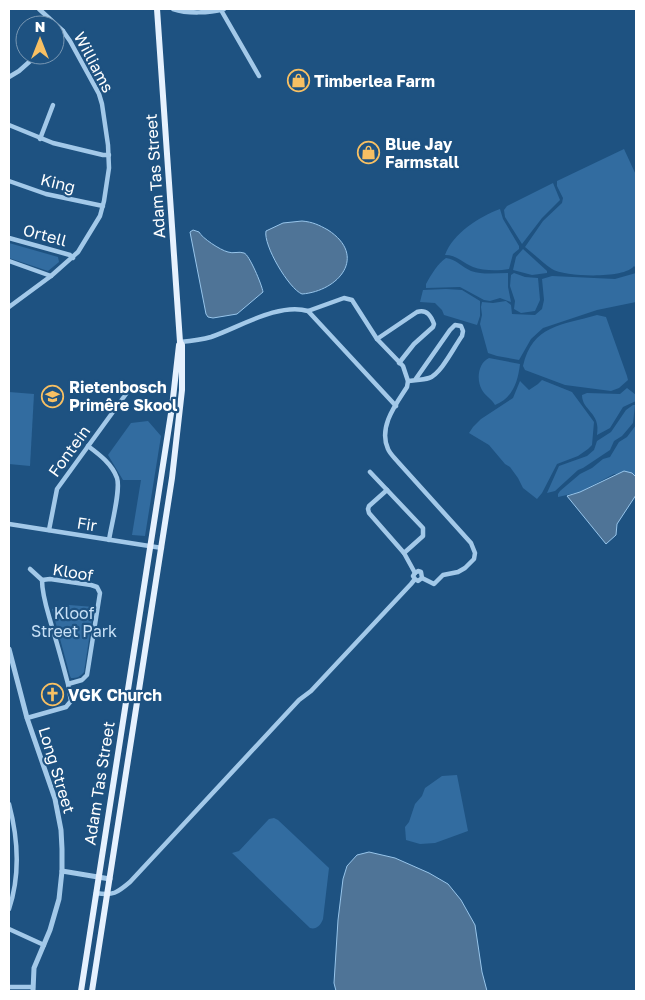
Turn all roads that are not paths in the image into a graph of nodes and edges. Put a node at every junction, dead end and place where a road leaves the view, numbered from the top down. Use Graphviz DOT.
graph roads {
  1 [pos="157,9"];
  2 [pos="173,9"];
  3 [pos="223,9"];
  4 [pos="65,34"];
  5 [pos="26,65"];
  6 [pos="259,76"];
  7 [pos="9,77"];
  8 [pos="53,106"];
  9 [pos="9,125"];
  10 [pos="40,139"];
  11 [pos="109,155"];
  12 [pos="9,181"];
  13 [pos="103,206"];
  14 [pos="9,238"];
  15 [pos="73,258"];
  16 [pos="9,261"];
  17 [pos="51,276"];
  18 [pos="9,307"];
  19 [pos="308,311"];
  20 [pos="377,338"];
  21 [pos="180,342"];
  22 [pos="399,363"];
  23 [pos="415,380"];
  24 [pos="408,381"];
  25 [pos="126,394"];
  26 [pos="396,406"];
  27 [pos="88,446"];
  28 [pos="370,472"];
  29 [pos="387,490"];
  30 [pos="9,524"];
  31 [pos="49,530"];
  32 [pos="109,540"];
  33 [pos="150,546"];
  34 [pos="162,548"];
  35 [pos="404,553"];
  36 [pos="30,569"];
  37 [pos="415,573"];
  38 [pos="422,578"];
  39 [pos="415,579"];
  40 [pos="42,580"];
  41 [pos="9,650"];
  42 [pos="68,684"];
  43 [pos="27,718"];
  44 [pos="9,804"];
  45 [pos="62,871"];
  46 [pos="98,877"];
  47 [pos="110,879"];
  48 [pos="96,893"];
  49 [pos="107,895"];
  50 [pos="9,909"];
  51 [pos="9,929"];
  52 [pos="44,945"];
  53 [pos="9,987"];
  54 [pos="33,989"];
  55 [pos="81,991"];
  56 [pos="92,991"];
  1 -- 21 [label="main road, Adam Tas Street"];
  2 -- 3 [label="street"];
  3 -- 6 [label="street"];
  4 -- 11 [label="street, Williams"];
  5 -- 7 [label="street"];
  8 -- 10 [label="street"];
  9 -- 10 [label="street"];
  10 -- 11 [label="street"];
  11 -- 13 [label="street, Williams"];
  12 -- 13 [label="street, King"];
  13 -- 15 [label="street, Williams"];
  14 -- 15 [label="street, Ortell"];
  15 -- 17 [label="street, Williams"];
  16 -- 17 [label="street"];
  17 -- 18 [label="street, Williams"];
  19 -- 20 [label="street"];
  19 -- 21 [label="street"];
  19 -- 26 [label="street"];
  20 -- 22 [label="street"];
  20 -- 22 [label="street"];
  21 -- 33 [label="main road, Adam Tas Street"];
  21 -- 34 [label="main road, Adam Tas Street"];
  22 -- 24 [label="street"];
  23 -- 23 [label="street"];
  23 -- 24 [label="street"];
  24 -- 26 [label="street"];
  25 -- 27 [label="street, Fontein"];
  26 -- 38 [label="street"];
  27 -- 31 [label="street, Fontein"];
  27 -- 32 [label="street"];
  28 -- 29 [label="street"];
  29 -- 35 [label="street"];
  29 -- 35 [label="street"];
  30 -- 31 [label="street, Fir"];
  31 -- 32 [label="street, Fir"];
  32 -- 33 [label="street, Fir"];
  33 -- 34 [label="street, Fir"];
  33 -- 46 [label="main road, Adam Tas Street"];
  34 -- 47 [label="main road, Adam Tas Street"];
  35 -- 37 [label="street"];
  36 -- 40 [label="street"];
  37 -- 38 [label="street"];
  37 -- 39 [label="street"];
  38 -- 39 [label="street"];
  39 -- 49 [label="street"];
  40 -- 42 [label="street, Kloof"];
  40 -- 42 [label="street, Kloof"];
  41 -- 43 [label="street, Long Street"];
  42 -- 43 [label="street, Kloof"];
  43 -- 45 [label="street, Long Street"];
  44 -- 50 [label="street"];
  45 -- 46 [label="street"];
  45 -- 52 [label="street, Long Street"];
  46 -- 47 [label="street"];
  46 -- 48 [label="main road, Adam Tas Street"];
  47 -- 49 [label="main road, Adam Tas Street"];
  48 -- 49 [label="street"];
  48 -- 55 [label="main road, Adam Tas Street"];
  49 -- 56 [label="main road, Adam Tas Street"];
  51 -- 52 [label="street"];
  52 -- 54 [label="street, Long Street"];
  53 -- 54 [label="street"];
}
